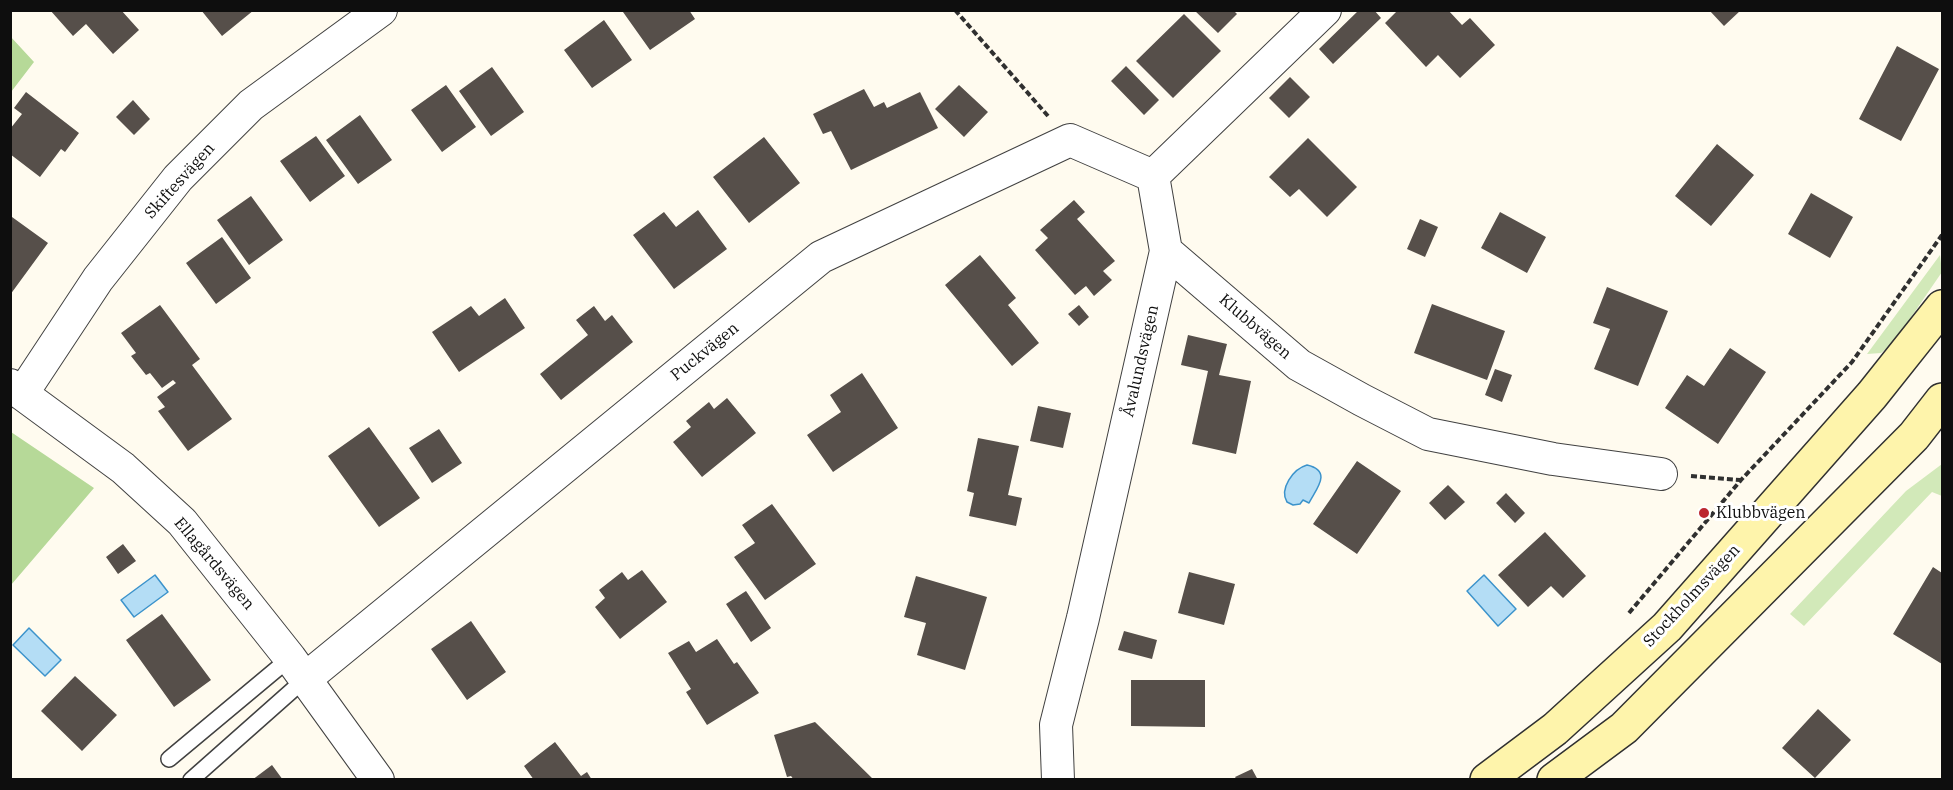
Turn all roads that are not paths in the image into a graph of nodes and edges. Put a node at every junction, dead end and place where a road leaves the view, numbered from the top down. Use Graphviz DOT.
graph roads {
  1 [pos="381,10"];
  2 [pos="1325,10"];
  3 [pos="1154,176"];
  4 [pos="1166,251"];
  5 [pos="1942,307"];
  6 [pos="16,389"];
  7 [pos="1942,400"];
  8 [pos="1661,474"];
  9 [pos="298,669"];
  10 [pos="169,759"];
  11 [pos="191,780"];
  12 [pos="378,780"];
  13 [pos="1058,780"];
  14 [pos="1487,780"];
  15 [pos="1554,780"];
  1 -- 6 [label="street, Skiftesvägen"];
  2 -- 3 [label="street"];
  3 -- 4 [label="street, Åvalundsvägen"];
  3 -- 9 [label="street, Puckvägen"];
  4 -- 8 [label="street, Klubbvägen"];
  4 -- 13 [label="street, Åvalundsvägen"];
  5 -- 14 [label="main road, Stockholmsvägen"];
  6 -- 9 [label="street, Ellagårdsvägen"];
  7 -- 15 [label="main road"];
  9 -- 10 [label="lane"];
  9 -- 11 [label="lane"];
  9 -- 12 [label="street, Ellagårdsvägen"];
}
